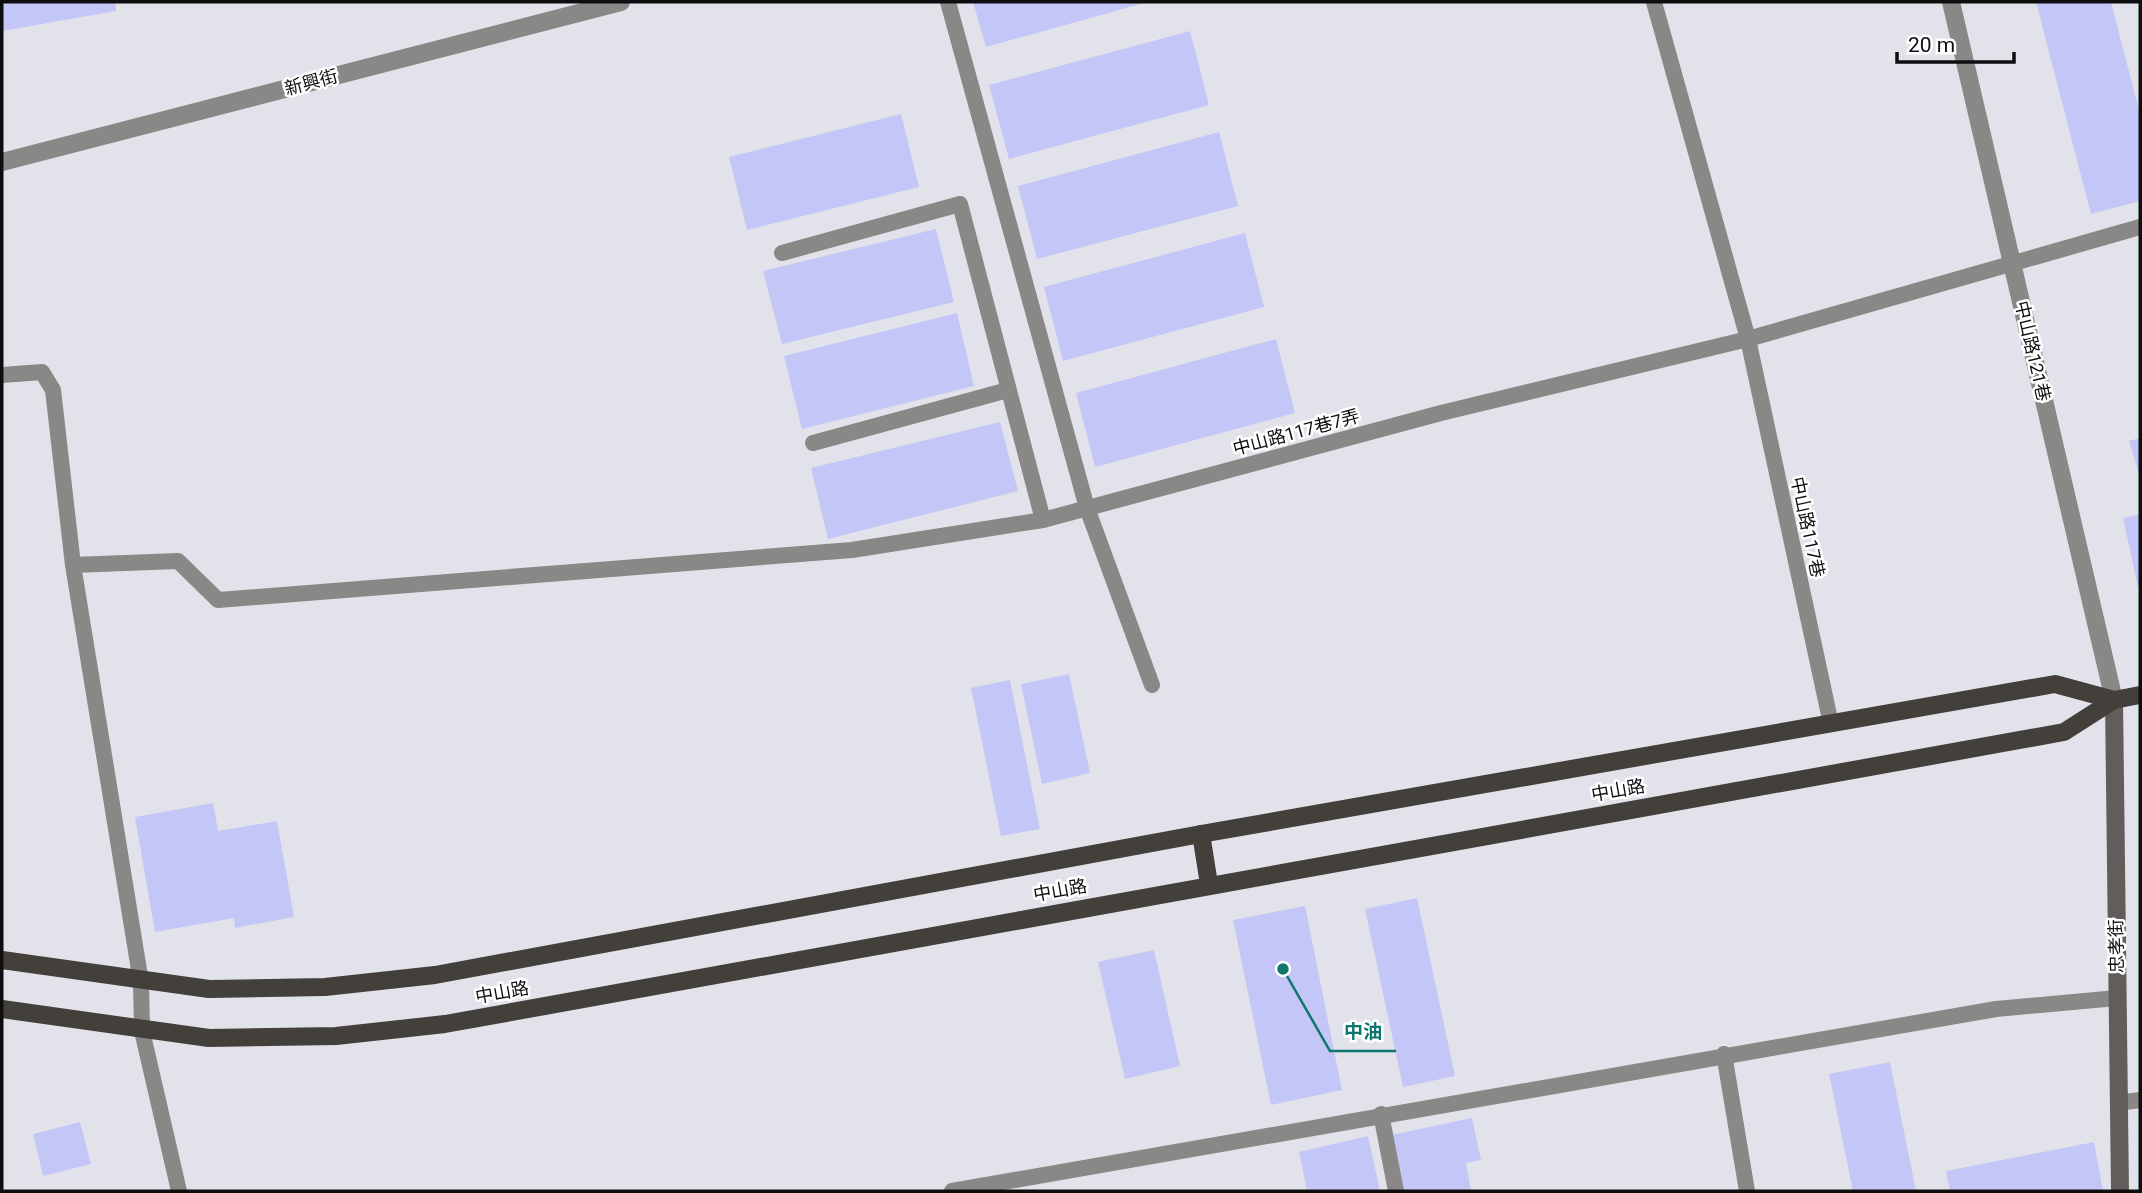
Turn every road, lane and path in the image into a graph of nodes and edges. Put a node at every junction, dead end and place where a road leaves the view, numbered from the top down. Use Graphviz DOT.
graph roads {
  1 [pos="621,2"];
  2 [pos="948,2"];
  3 [pos="1654,2"];
  4 [pos="1951,2"];
  5 [pos="2,162"];
  6 [pos="2140,227"];
  7 [pos="782,253"];
  8 [pos="2013,264"];
  9 [pos="1748,339"];
  10 [pos="2,375"];
  11 [pos="1008,390"];
  12 [pos="813,443"];
  13 [pos="1087,508"];
  14 [pos="1043,520"];
  15 [pos="73,565"];
  16 [pos="1152,685"];
  17 [pos="2140,695"];
  18 [pos="2114,700"];
  19 [pos="1831,724"];
  20 [pos="1201,834"];
  21 [pos="1209,884"];
  22 [pos="2,960"];
  23 [pos="141,982"];
  24 [pos="2117,998"];
  25 [pos="2,1009"];
  26 [pos="142,1031"];
  27 [pos="1724,1054"];
  28 [pos="2140,1100"];
  29 [pos="2118,1103"];
  30 [pos="1381,1114"];
  31 [pos="179,1191"];
  32 [pos="952,1191"];
  33 [pos="1396,1191"];
  34 [pos="1747,1191"];
  35 [pos="2120,1191"];
  1 -- 5 [label="street, 新興街"];
  2 -- 13 [label="lane"];
  3 -- 9 [label="lane, 中山路117巷"];
  4 -- 8 [label="street, 中山路121巷"];
  6 -- 8 [label="lane, 中山路117巷7弄"];
  7 -- 11 [label="lane"];
  8 -- 9 [label="lane, 中山路117巷7弄"];
  8 -- 18 [label="street, 中山路121巷"];
  9 -- 13 [label="lane, 中山路117巷7弄"];
  9 -- 19 [label="lane, 中山路117巷"];
  10 -- 15 [label="lane"];
  11 -- 12 [label="lane"];
  11 -- 14 [label="lane"];
  13 -- 14 [label="lane, 中山路117巷7弄"];
  13 -- 16 [label="lane"];
  14 -- 15 [label="lane, 中山路117巷7弄"];
  15 -- 23 [label="lane"];
  17 -- 18 [label="main road, 中山路"];
  18 -- 19 [label="main road, 中山路"];
  18 -- 21 [label="main road, 中山路"];
  18 -- 24 [label="street, 忠孝街"];
  19 -- 20 [label="main road, 中山路"];
  20 -- 21 [label="main road"];
  20 -- 23 [label="main road, 中山路"];
  21 -- 26 [label="main road, 中山路"];
  22 -- 23 [label="main road, 中山路"];
  23 -- 26 [label="lane"];
  24 -- 27 [label="lane"];
  24 -- 29 [label="street, 忠孝街"];
  25 -- 26 [label="main road, 中山路"];
  26 -- 31 [label="lane"];
  27 -- 30 [label="lane"];
  27 -- 34 [label="lane"];
  28 -- 29 [label="lane"];
  29 -- 35 [label="street, 忠孝街"];
  30 -- 32 [label="lane"];
  30 -- 33 [label="lane"];
}
